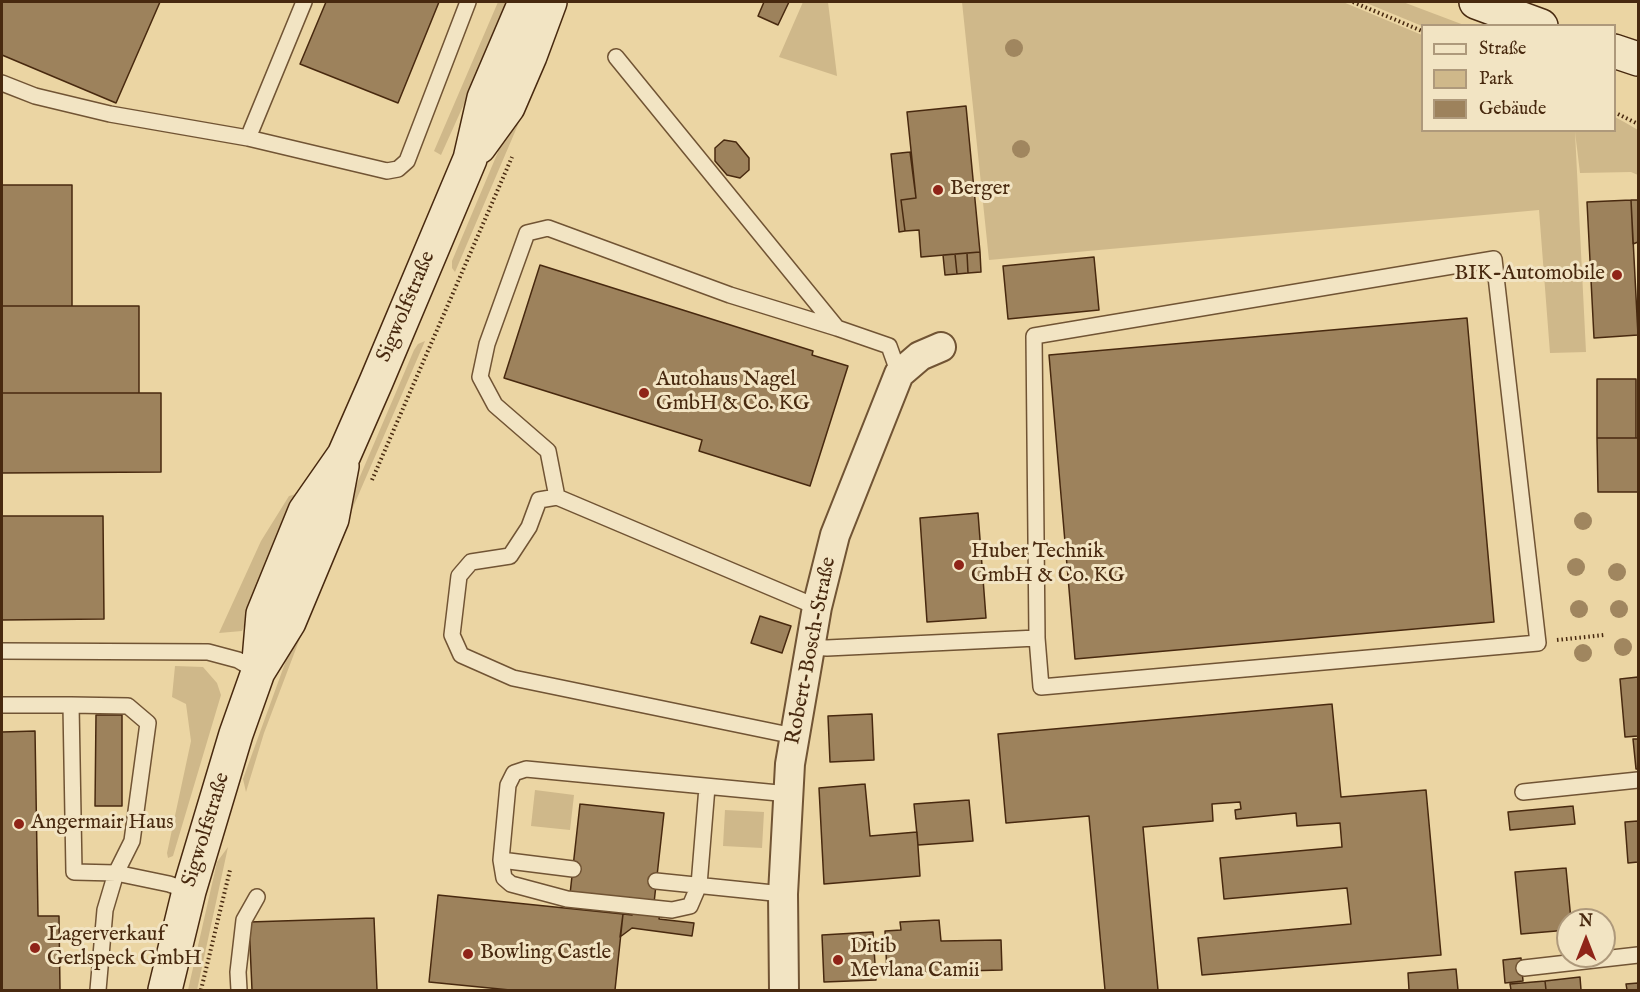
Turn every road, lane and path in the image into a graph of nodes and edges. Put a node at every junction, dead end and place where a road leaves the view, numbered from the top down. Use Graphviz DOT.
graph roads {
  1 [pos="304,2"];
  2 [pos="468,2"];
  3 [pos="525,2"];
  4 [pos="550,2"];
  5 [pos="1353,2"];
  6 [pos="1476,2"];
  7 [pos="1536,24"];
  8 [pos="1421,31"];
  9 [pos="1616,52"];
  10 [pos="616,57"];
  11 [pos="1638,59"];
  12 [pos="2,83"];
  13 [pos="1616,113"];
  14 [pos="1638,124"];
  15 [pos="248,138"];
  16 [pos="514,153"];
  17 [pos="470,159"];
  18 [pos="837,328"];
  19 [pos="942,347"];
  20 [pos="899,374"];
  21 [pos="369,488"];
  22 [pos="556,497"];
  23 [pos="817,607"];
  24 [pos="1604,635"];
  25 [pos="1037,638"];
  26 [pos="1538,643"];
  27 [pos="810,647"];
  28 [pos="2,651"];
  29 [pos="258,672"];
  30 [pos="2,705"];
  31 [pos="71,705"];
  32 [pos="794,736"];
  33 [pos="1638,780"];
  34 [pos="707,787"];
  35 [pos="1523,792"];
  36 [pos="789,794"];
  37 [pos="501,860"];
  38 [pos="231,864"];
  39 [pos="573,869"];
  40 [pos="116,873"];
  41 [pos="656,881"];
  42 [pos="699,885"];
  43 [pos="189,891"];
  44 [pos="783,894"];
  45 [pos="257,897"];
  46 [pos="1638,955"];
  47 [pos="1524,968"];
  48 [pos="98,990"];
  49 [pos="165,990"];
  50 [pos="201,990"];
  51 [pos="238,990"];
  52 [pos="784,990"];
  1 -- 15 [label="lane"];
  2 -- 15 [label="lane"];
  3 -- 17 [label="street, Sigwolfstraße"];
  4 -- 17 [label="street, Sigwolfstraße"];
  5 -- 8 [label="path"];
  6 -- 7 [label="street"];
  9 -- 11 [label="street"];
  10 -- 18 [label="lane"];
  12 -- 15 [label="lane"];
  13 -- 14 [label="path"];
  16 -- 21 [label="path"];
  17 -- 29 [label="street, Sigwolfstraße"];
  18 -- 20 [label="lane"];
  18 -- 22 [label="lane"];
  19 -- 20 [label="street, Robert-Bosch-Straße"];
  20 -- 23 [label="street, Robert-Bosch-Straße"];
  22 -- 23 [label="lane"];
  22 -- 32 [label="lane"];
  23 -- 27 [label="street, Robert-Bosch-Straße"];
  24 -- 26 [label="path"];
  25 -- 26 [label="lane"];
  25 -- 26 [label="lane"];
  25 -- 27 [label="lane"];
  27 -- 32 [label="street, Robert-Bosch-Straße"];
  28 -- 29 [label="lane"];
  29 -- 43 [label="street, Sigwolfstraße"];
  30 -- 31 [label="lane"];
  31 -- 40 [label="lane"];
  31 -- 40 [label="lane"];
  32 -- 36 [label="street, Robert-Bosch-Straße"];
  33 -- 35 [label="lane"];
  34 -- 36 [label="lane"];
  34 -- 37 [label="lane"];
  34 -- 42 [label="lane"];
  36 -- 44 [label="street, Robert-Bosch-Straße"];
  37 -- 39 [label="lane"];
  37 -- 42 [label="lane"];
  38 -- 50 [label="path"];
  40 -- 43 [label="lane"];
  40 -- 48 [label="lane"];
  41 -- 42 [label="lane"];
  42 -- 44 [label="lane"];
  43 -- 49 [label="street, Sigwolfstraße"];
  44 -- 52 [label="street, Robert-Bosch-Straße"];
  45 -- 51 [label="lane"];
  46 -- 47 [label="lane"];
}
